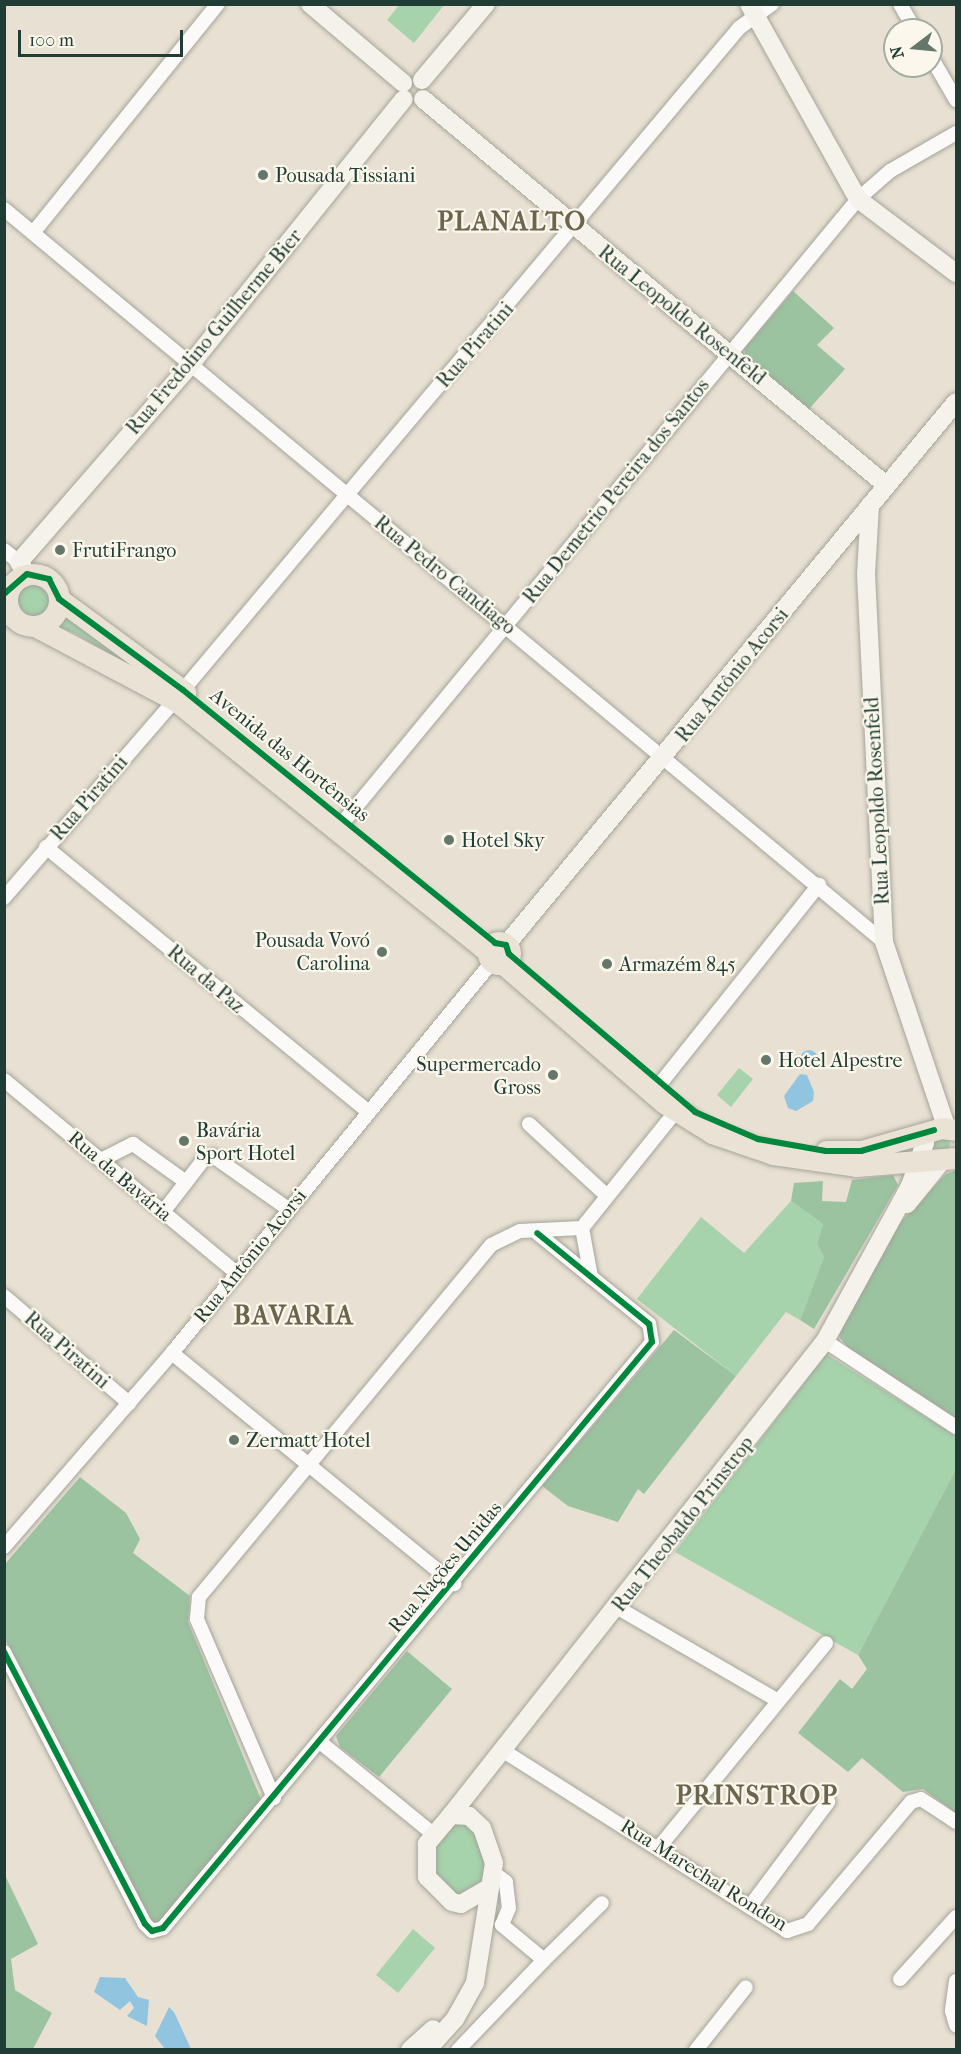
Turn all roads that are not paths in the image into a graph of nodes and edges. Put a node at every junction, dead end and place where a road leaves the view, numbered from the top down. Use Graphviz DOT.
graph roads {
  1 [pos="218,4"];
  2 [pos="310,4"];
  3 [pos="486,4"];
  4 [pos="772,4"];
  5 [pos="900,4"];
  6 [pos="752,9"];
  7 [pos="908,18"];
  8 [pos="943,77"];
  9 [pos="422,80"];
  10 [pos="404,91"];
  11 [pos="423,99"];
  12 [pos="957,100"];
  13 [pos="957,133"];
  14 [pos="858,199"];
  15 [pos="4,209"];
  16 [pos="576,228"];
  17 [pos="33,233"];
  18 [pos="957,273"];
  19 [pos="728,351"];
  20 [pos="190,365"];
  21 [pos="957,402"];
  22 [pos="886,485"];
  23 [pos="347,494"];
  24 [pos="870,505"];
  25 [pos="4,550"];
  26 [pos="23,568"];
  27 [pos="6,594"];
  28 [pos="59,599"];
  29 [pos="18,621"];
  30 [pos="508,625"];
  31 [pos="179,695"];
  32 [pos="665,757"];
  33 [pos="345,820"];
  34 [pos="46,847"];
  35 [pos="819,885"];
  36 [pos="4,897"];
  37 [pos="884,942"];
  38 [pos="499,953"];
  39 [pos="4,1080"];
  40 [pos="660,1084"];
  41 [pos="676,1111"];
  42 [pos="367,1112"];
  43 [pos="529,1124"];
  44 [pos="943,1145"];
  45 [pos="101,1160"];
  46 [pos="186,1182"];
  47 [pos="606,1195"];
  48 [pos="288,1209"];
  49 [pos="163,1212"];
  50 [pos="582,1228"];
  51 [pos="537,1233"];
  52 [pos="235,1272"];
  53 [pos="591,1277"];
  54 [pos="4,1296"];
  55 [pos="825,1341"];
  56 [pos="172,1353"];
  57 [pos="129,1403"];
  58 [pos="957,1427"];
  59 [pos="310,1462"];
  60 [pos="4,1547"];
  61 [pos="454,1584"];
  62 [pos="618,1608"];
  63 [pos="826,1643"];
  64 [pos="4,1652"];
  65 [pos="777,1700"];
  66 [pos="320,1742"];
  67 [pos="502,1749"];
  68 [pos="274,1798"];
  69 [pos="828,1802"];
  70 [pos="460,1816"];
  71 [pos="957,1822"];
  72 [pos="432,1833"];
  73 [pos="660,1846"];
  74 [pos="492,1872"];
  75 [pos="485,1890"];
  76 [pos="602,1903"];
  77 [pos="461,1904"];
  78 [pos="751,1905"];
  79 [pos="957,1917"];
  80 [pos="544,1960"];
  81 [pos="900,1979"];
  82 [pos="957,1981"];
  83 [pos="746,1987"];
  84 [pos="957,2025"];
  85 [pos="410,2049"];
  86 [pos="427,2049"];
  87 [pos="458,2049"];
  88 [pos="696,2049"];
  1 -- 17 [label="street"];
  2 -- 10 [label="street"];
  3 -- 9 [label="street"];
  4 -- 6 [label="street, Rua Piratini"];
  5 -- 7 [label="street"];
  6 -- 14 [label="street"];
  6 -- 16 [label="street, Rua Piratini"];
  8 -- 12 [label="street"];
  9 -- 10 [label="street"];
  9 -- 11 [label="street"];
  10 -- 11 [label="street"];
  10 -- 20 [label="street, Rua Fredolino Guilherme Bier"];
  11 -- 16 [label="street, Rua Leopoldo Rosenfeld"];
  13 -- 14 [label="street, Rua Demetrio Pereira dos Santos"];
  14 -- 18 [label="street"];
  14 -- 19 [label="street, Rua Demetrio Pereira dos Santos"];
  15 -- 17 [label="street, Rua Pedro Candiago"];
  16 -- 19 [label="street, Rua Leopoldo Rosenfeld"];
  16 -- 23 [label="street, Rua Piratini"];
  17 -- 20 [label="street, Rua Pedro Candiago"];
  19 -- 22 [label="street, Rua Leopoldo Rosenfeld"];
  19 -- 30 [label="street, Rua Demetrio Pereira dos Santos"];
  20 -- 23 [label="street, Rua Pedro Candiago"];
  20 -- 26 [label="street, Rua Fredolino Guilherme Bier"];
  21 -- 22 [label="street, Rua Antônio Acorsi"];
  22 -- 24 [label="street, Rua Antônio Acorsi"];
  23 -- 30 [label="street, Rua Pedro Candiago"];
  23 -- 31 [label="street, Rua Piratini"];
  24 -- 32 [label="street, Rua Antônio Acorsi"];
  24 -- 37 [label="street, Rua Leopoldo Rosenfeld"];
  25 -- 26 [label="street"];
  26 -- 27 [label="main road"];
  26 -- 28 [label="main road"];
  27 -- 29 [label="main road"];
  28 -- 29 [label="main road"];
  28 -- 31 [label="main road, Avenida das Hortênsias"];
  29 -- 31 [label="main road, Avenida das Hortênsias"];
  30 -- 32 [label="street, Rua Pedro Candiago"];
  30 -- 33 [label="street, Rua Demetrio Pereira dos Santos"];
  31 -- 33 [label="main road, Avenida das Hortênsias"];
  31 -- 34 [label="street, Rua Piratini"];
  31 -- 38 [label="main road, Avenida das Hortênsias"];
  32 -- 35 [label="street, Rua Pedro Candiago"];
  32 -- 38 [label="street, Rua Antônio Acorsi"];
  33 -- 38 [label="main road, Avenida das Hortênsias"];
  34 -- 36 [label="street, Rua Piratini"];
  34 -- 42 [label="street, Rua da Paz"];
  35 -- 37 [label="street, Rua Pedro Candiago"];
  35 -- 40 [label="street"];
  37 -- 44 [label="street, Rua Leopoldo Rosenfeld"];
  38 -- 40 [label="main road, Avenida das Hortênsias"];
  38 -- 41 [label="main road, Avenida das Hortênsias"];
  38 -- 42 [label="street, Rua Antônio Acorsi"];
  39 -- 45 [label="street, Rua da Bavária"];
  40 -- 44 [label="main road, Avenida das Hortênsias"];
  41 -- 44 [label="main road, Avenida das Hortênsias"];
  41 -- 47 [label="street"];
  42 -- 48 [label="street, Rua Antônio Acorsi"];
  43 -- 47 [label="street"];
  44 -- 55 [label="street, Rua Theobaldo Prinstrop"];
  45 -- 46 [label="street"];
  45 -- 49 [label="street, Rua da Bavária"];
  46 -- 48 [label="street"];
  46 -- 49 [label="street"];
  47 -- 50 [label="street"];
  48 -- 52 [label="street, Rua Antônio Acorsi"];
  49 -- 52 [label="street, Rua da Bavária"];
  50 -- 51 [label="street"];
  50 -- 53 [label="street"];
  51 -- 53 [label="street, Rua Nações Unidas"];
  51 -- 59 [label="street"];
  52 -- 56 [label="street, Rua Antônio Acorsi"];
  53 -- 61 [label="street, Rua Nações Unidas"];
  54 -- 57 [label="street, Rua Piratini"];
  55 -- 58 [label="street"];
  55 -- 62 [label="street, Rua Theobaldo Prinstrop"];
  56 -- 57 [label="street, Rua Antônio Acorsi"];
  56 -- 59 [label="street"];
  57 -- 60 [label="street, Rua Antônio Acorsi"];
  59 -- 61 [label="street"];
  59 -- 68 [label="street"];
  61 -- 66 [label="street, Rua Nações Unidas"];
  62 -- 65 [label="street"];
  62 -- 67 [label="street, Rua Theobaldo Prinstrop"];
  63 -- 65 [label="street"];
  64 -- 68 [label="street, Rua Nações Unidas"];
  65 -- 73 [label="street"];
  66 -- 68 [label="street, Rua Nações Unidas"];
  66 -- 72 [label="street"];
  67 -- 70 [label="street, Rua Theobaldo Prinstrop"];
  67 -- 73 [label="street, Rua Marechal Rondon"];
  69 -- 78 [label="street"];
  70 -- 72 [label="street"];
  70 -- 74 [label="street"];
  71 -- 78 [label="street, Rua Marechal Rondon"];
  72 -- 77 [label="street"];
  73 -- 78 [label="street, Rua Marechal Rondon"];
  74 -- 75 [label="street"];
  74 -- 80 [label="street"];
  75 -- 77 [label="street"];
  75 -- 86 [label="street"];
  76 -- 80 [label="street"];
  77 -- 85 [label="street"];
  79 -- 81 [label="street"];
  80 -- 87 [label="street"];
  82 -- 84 [label="street"];
  83 -- 88 [label="street"];
}
